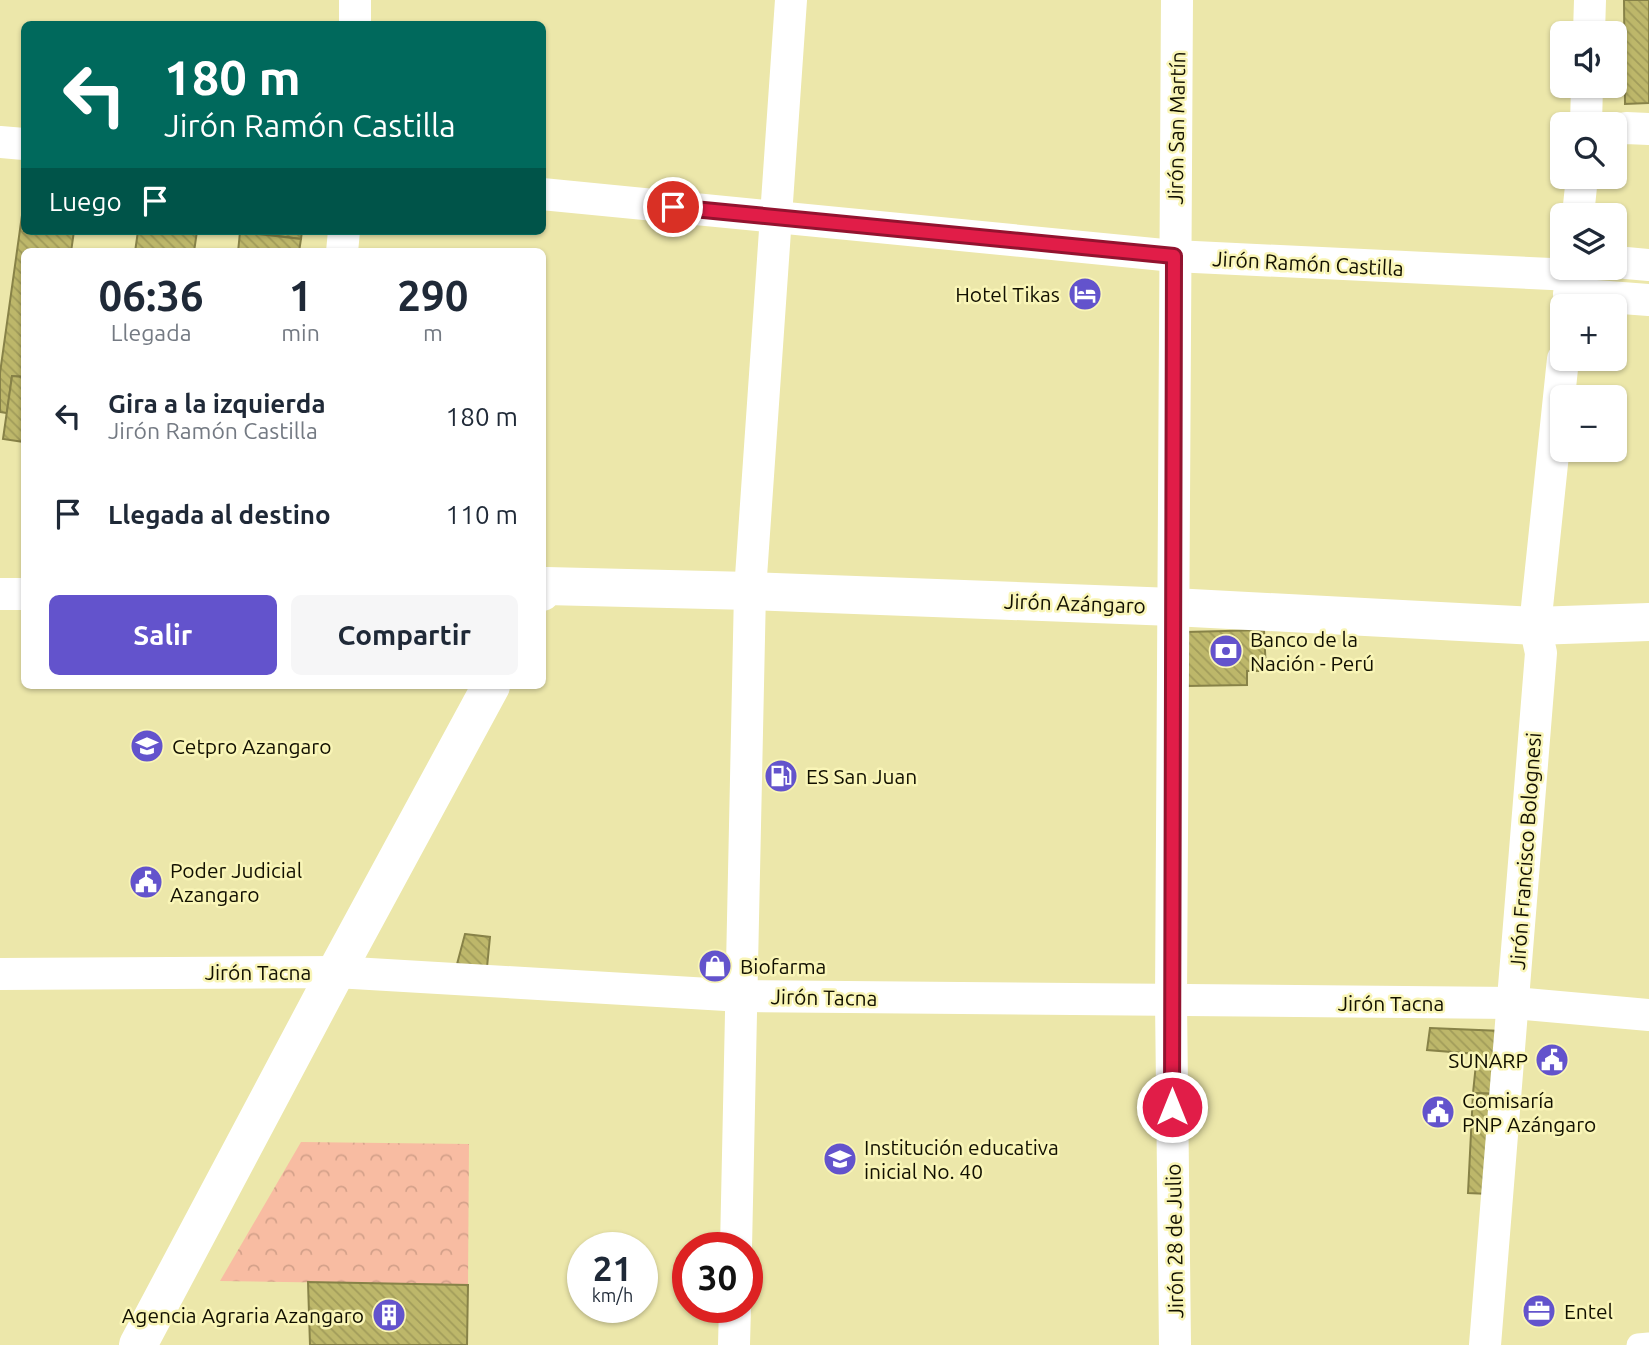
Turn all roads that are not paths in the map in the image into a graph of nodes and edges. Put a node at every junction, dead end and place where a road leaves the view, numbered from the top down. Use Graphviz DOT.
graph roads {
  1 [pos="355,0"];
  2 [pos="792,0"];
  3 [pos="1177,0"];
  4 [pos="1590,0"];
  5 [pos="355,21"];
  6 [pos="1589,21"];
  7 [pos="1627,128"];
  8 [pos="1649,129"];
  9 [pos="0,142"];
  10 [pos="21,144"];
  11 [pos="546,194"];
  12 [pos="777,217"];
  13 [pos="1174,256"];
  14 [pos="1627,263"];
  15 [pos="1649,265"];
  16 [pos="1571,286"];
  17 [pos="1649,300"];
  18 [pos="1562,371"];
  19 [pos="546,588"];
  20 [pos="750,591"];
  21 [pos="0,594"];
  22 [pos="21,594"];
  23 [pos="1173,607"];
  24 [pos="1649,622"];
  25 [pos="1535,626"];
  26 [pos="489,689"];
  27 [pos="336,972"];
  28 [pos="0,974"];
  29 [pos="743,996"];
  30 [pos="1171,1001"];
  31 [pos="1514,1003"];
  32 [pos="1649,1015"];
  33 [pos="736,1232"];
  34 [pos="735,1323"];
  35 [pos="1649,1344"];
  36 [pos="138,1345"];
  37 [pos="734,1345"];
  38 [pos="1175,1345"];
  39 [pos="1485,1345"];
  40 [pos="1638,1345"];
  1 -- 5 [label="street"];
  2 -- 12 [label="street"];
  3 -- 13 [label="street, Jirón San Martín"];
  4 -- 6 [label="street"];
  7 -- 8 [label="street"];
  9 -- 10 [label="street"];
  11 -- 12 [label="street, Jirón Ramón Castilla"];
  12 -- 13 [label="street, Jirón Ramón Castilla"];
  12 -- 20 [label="street"];
  13 -- 16 [label="street, Jirón Ramón Castilla"];
  13 -- 23 [label="street, Jirón 28 de Julio"];
  14 -- 15 [label="street"];
  16 -- 17 [label="street, Jirón Ramón Castilla"];
  18 -- 25 [label="street, Jirón Francisco Bolognesi"];
  19 -- 20 [label="street, Jirón Azángaro"];
  20 -- 23 [label="street, Jirón Azángaro"];
  20 -- 29 [label="street"];
  21 -- 22 [label="street"];
  23 -- 25 [label="street, Jirón Azángaro"];
  23 -- 30 [label="street, Jirón 28 de Julio"];
  24 -- 25 [label="street, Jirón Azángaro"];
  25 -- 31 [label="street, Jirón Francisco Bolognesi"];
  26 -- 27 [label="street"];
  27 -- 28 [label="street, Jirón Tacna"];
  27 -- 29 [label="street, Jirón Tacna"];
  27 -- 36 [label="street"];
  29 -- 30 [label="street, Jirón Tacna"];
  29 -- 33 [label="street"];
  30 -- 31 [label="street, Jirón Tacna"];
  30 -- 38 [label="street, Jirón 28 de Julio"];
  31 -- 32 [label="street, Jirón Tacna"];
  31 -- 39 [label="street, Jirón Francisco Bolognesi"];
  34 -- 37 [label="street"];
  35 -- 40 [label="street"];
}
